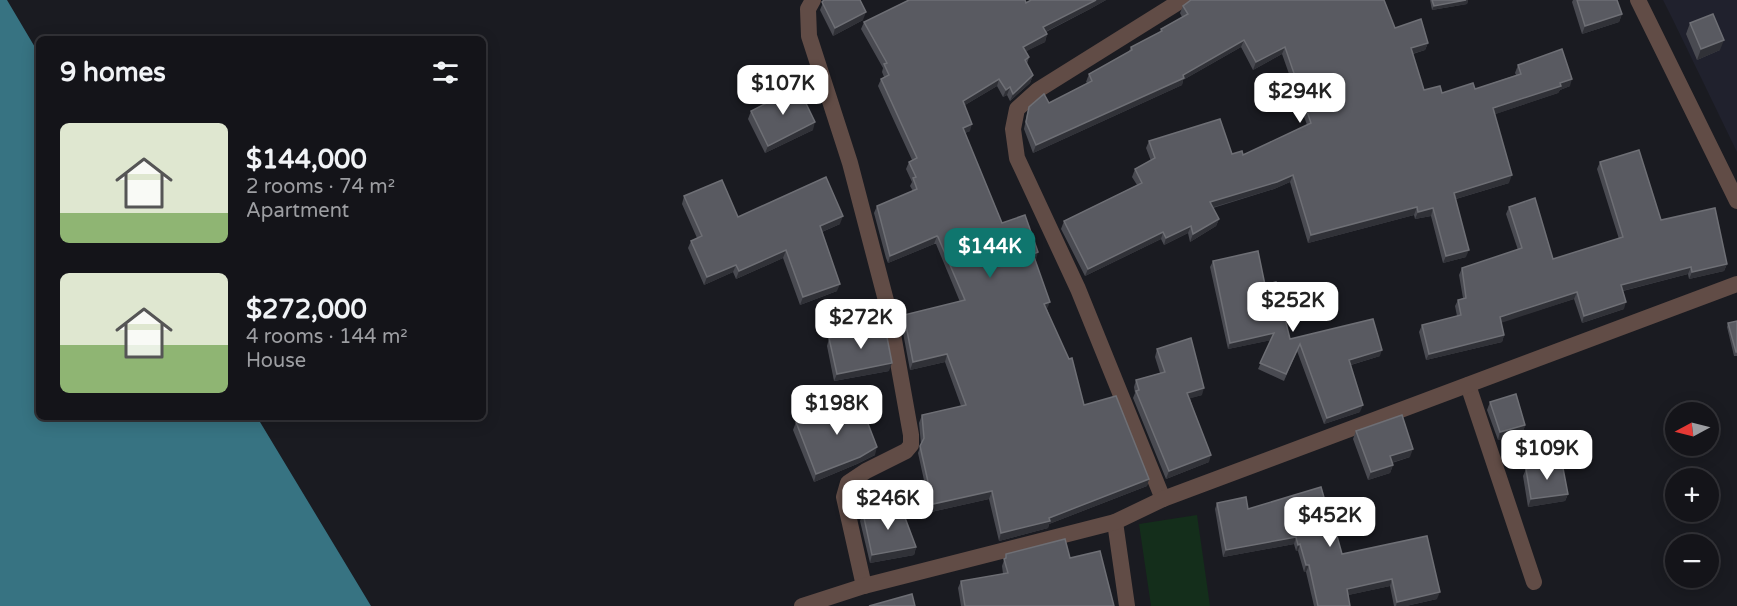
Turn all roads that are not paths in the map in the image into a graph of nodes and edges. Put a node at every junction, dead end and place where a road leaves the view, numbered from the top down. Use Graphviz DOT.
graph roads {
  1 [pos="813,0"];
  2 [pos="1182,0"];
  3 [pos="1638,0"];
  4 [pos="1162,5"];
  5 [pos="1737,201"];
  6 [pos="1737,284"];
  7 [pos="1468,385"];
  8 [pos="1163,499"];
  9 [pos="1115,522"];
  10 [pos="1534,582"];
  11 [pos="864,586"];
  12 [pos="802,606"];
  13 [pos="1127,606"];
  1 -- 11 [label="street"];
  2 -- 4 [label="street"];
  3 -- 5 [label="street"];
  4 -- 8 [label="street"];
  6 -- 7 [label="street"];
  7 -- 8 [label="street"];
  7 -- 10 [label="street"];
  8 -- 9 [label="street"];
  9 -- 11 [label="street"];
  9 -- 13 [label="street"];
  11 -- 12 [label="street"];
}
